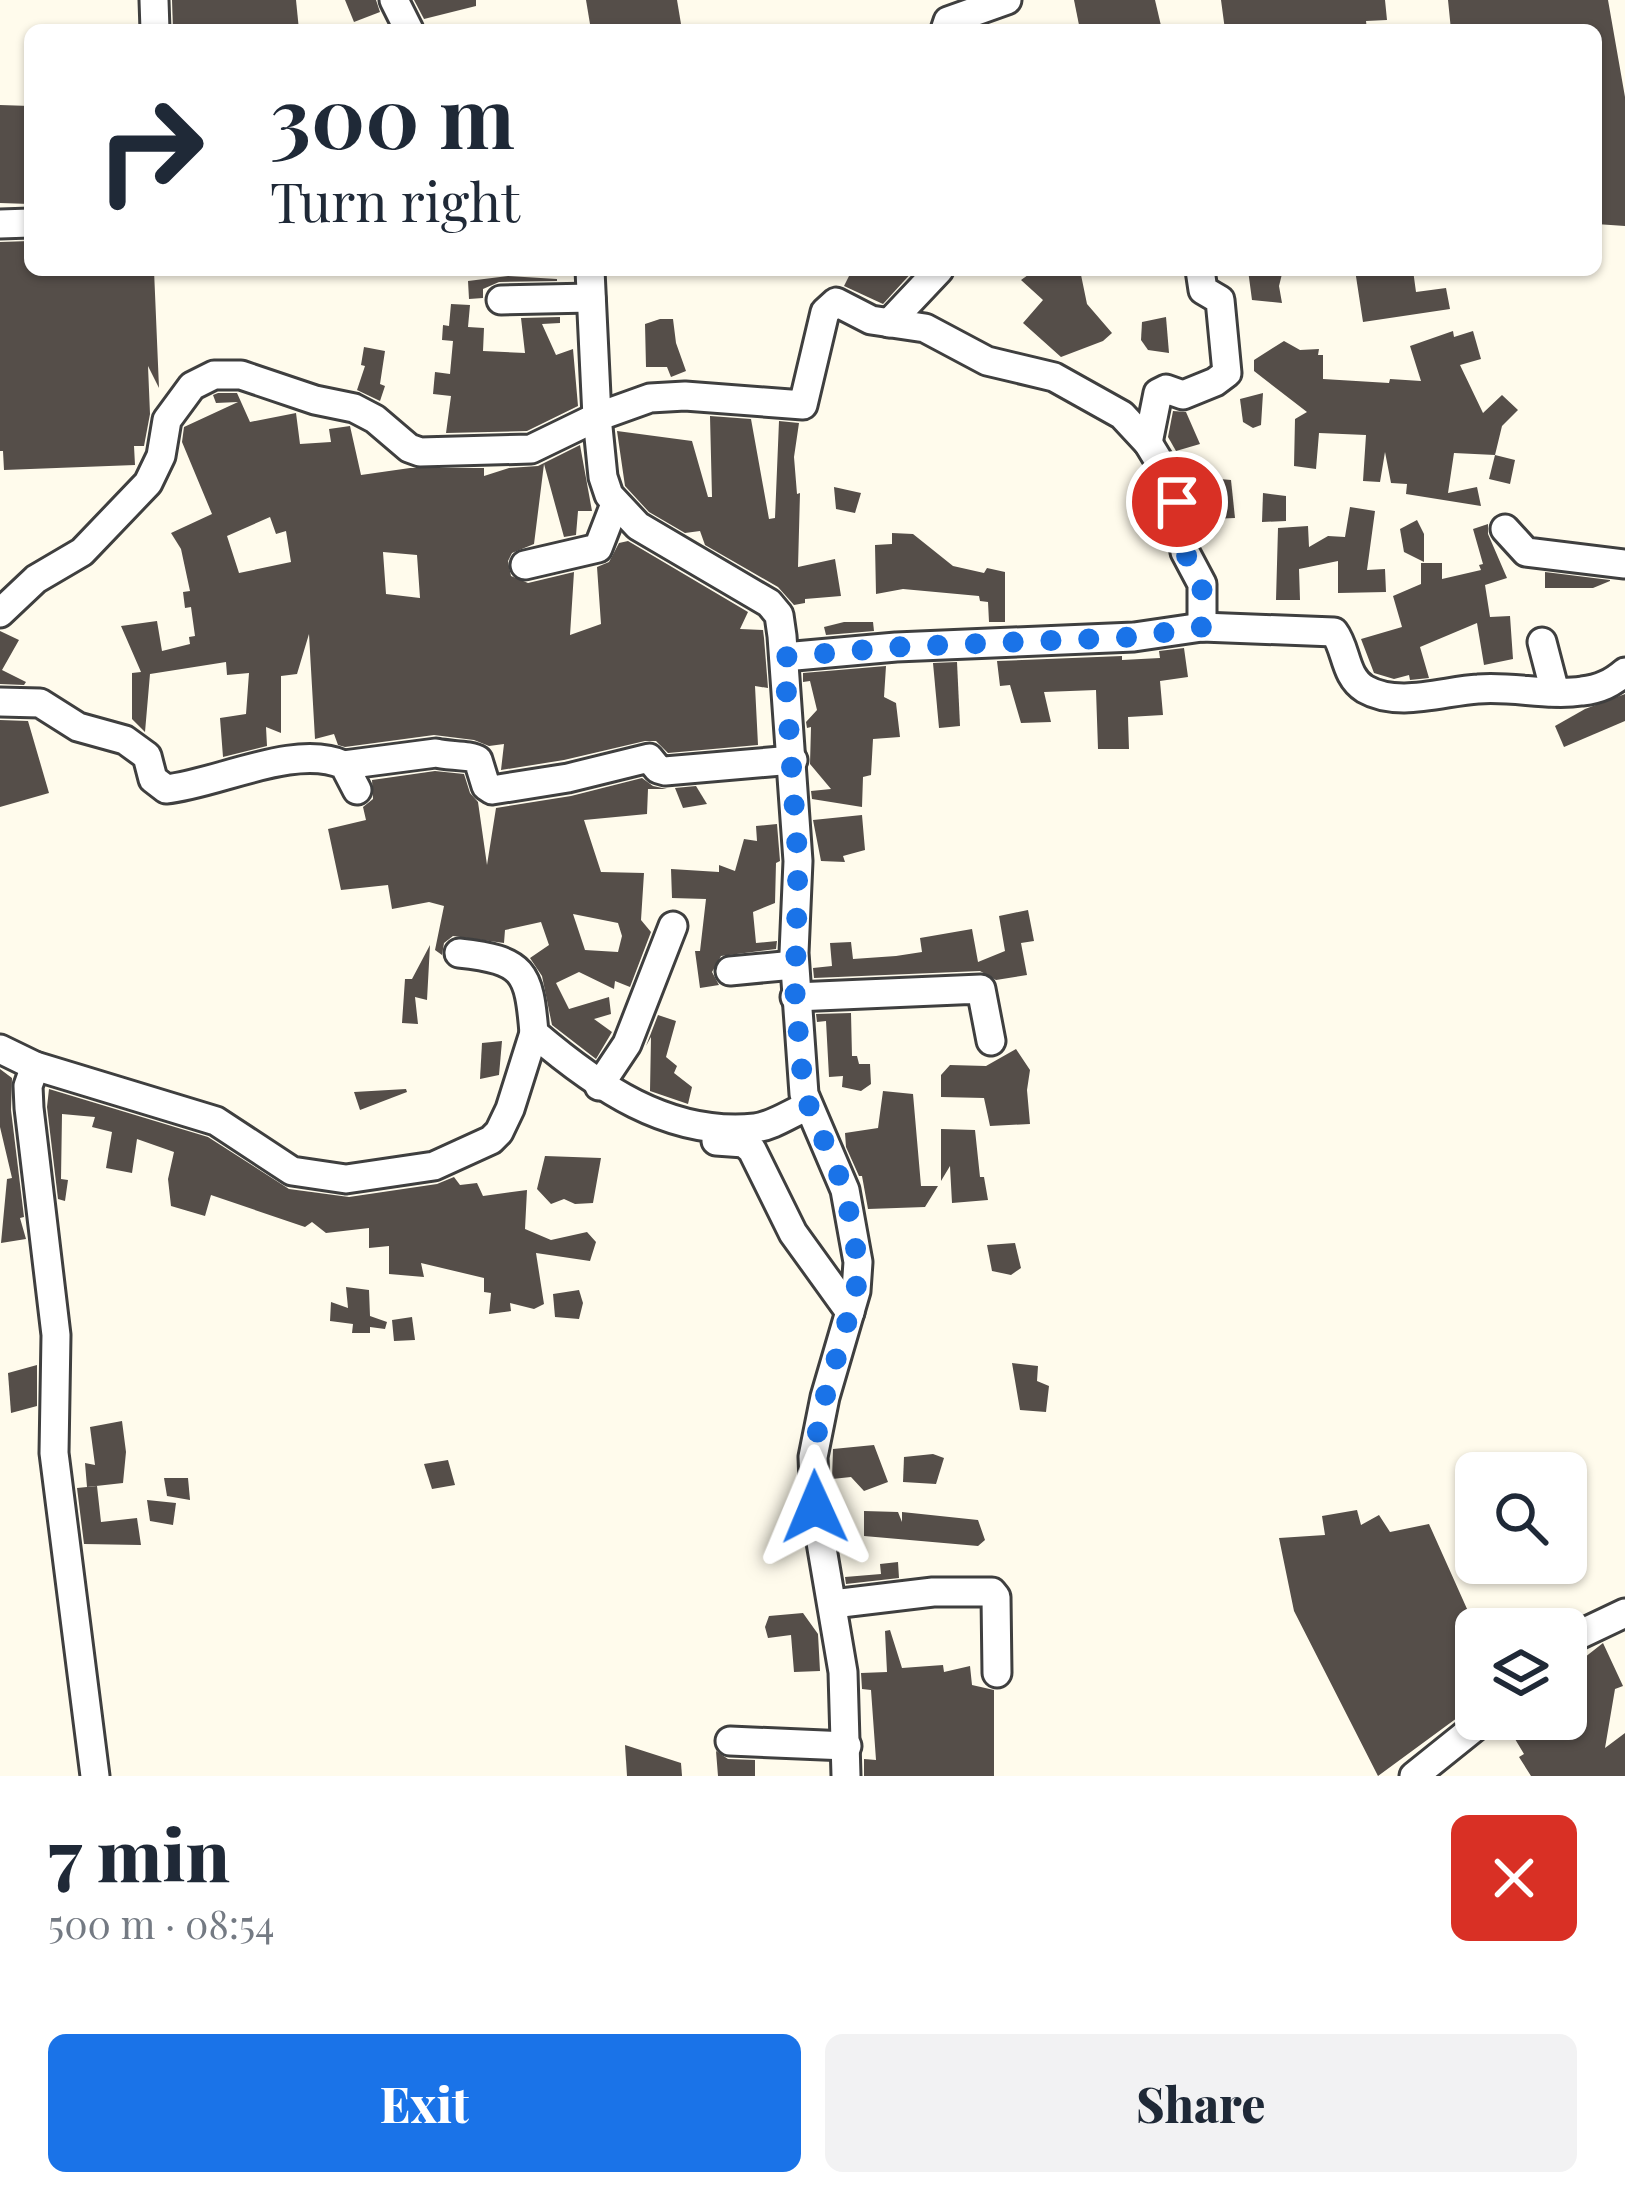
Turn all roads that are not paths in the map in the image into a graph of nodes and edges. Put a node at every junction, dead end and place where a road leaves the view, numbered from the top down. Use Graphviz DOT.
graph roads {
  1 [pos="1007,0"];
  2 [pos="946,24"];
  3 [pos="933,276"];
  4 [pos="1201,276"];
  5 [pos="591,284"];
  6 [pos="501,300"];
  7 [pos="889,323"];
  8 [pos="597,417"];
  9 [pos="1148,443"];
  10 [pos="614,504"];
  11 [pos="1505,529"];
  12 [pos="1625,564"];
  13 [pos="526,565"];
  14 [pos="0,613"];
  15 [pos="1202,627"];
  16 [pos="1541,642"];
  17 [pos="784,657"];
  18 [pos="1625,672"];
  19 [pos="1555,692"];
  20 [pos="0,702"];
  21 [pos="793,760"];
  22 [pos="673,926"];
  23 [pos="458,953"];
  24 [pos="794,965"];
  25 [pos="730,971"];
  26 [pos="795,997"];
  27 [pos="534,1033"];
  28 [pos="991,1041"];
  29 [pos="0,1048"];
  30 [pos="35,1066"];
  31 [pos="599,1086"];
  32 [pos="808,1106"];
  33 [pos="642,1124"];
  34 [pos="850,1312"];
  35 [pos="833,1604"];
  36 [pos="1625,1612"];
  37 [pos="1587,1631"];
  38 [pos="997,1673"];
  39 [pos="1459,1740"];
  40 [pos="730,1741"];
  41 [pos="847,1746"];
  42 [pos="95,1776"];
  43 [pos="847,1776"];
  44 [pos="1414,1776"];
  1 -- 2 [label="street"];
  3 -- 7 [label="street"];
  4 -- 9 [label="street"];
  5 -- 6 [label="street"];
  5 -- 8 [label="street"];
  7 -- 8 [label="street"];
  7 -- 9 [label="street"];
  8 -- 10 [label="street"];
  8 -- 14 [label="street"];
  9 -- 15 [label="street"];
  10 -- 13 [label="street"];
  10 -- 17 [label="street"];
  11 -- 12 [label="street"];
  15 -- 17 [label="street"];
  15 -- 19 [label="street"];
  16 -- 19 [label="street"];
  17 -- 21 [label="street"];
  18 -- 19 [label="street"];
  20 -- 21 [label="street"];
  21 -- 24 [label="street"];
  22 -- 31 [label="street"];
  23 -- 27 [label="street"];
  24 -- 25 [label="street"];
  24 -- 26 [label="street"];
  26 -- 28 [label="street"];
  26 -- 32 [label="street"];
  27 -- 30 [label="street"];
  27 -- 31 [label="street"];
  29 -- 30 [label="street"];
  30 -- 42 [label="street"];
  31 -- 32 [label="street"];
  32 -- 34 [label="street"];
  33 -- 34 [label="street"];
  34 -- 35 [label="street"];
  35 -- 38 [label="street"];
  35 -- 41 [label="street"];
  36 -- 37 [label="street"];
  39 -- 44 [label="street"];
  40 -- 41 [label="street"];
  41 -- 43 [label="street"];
}
